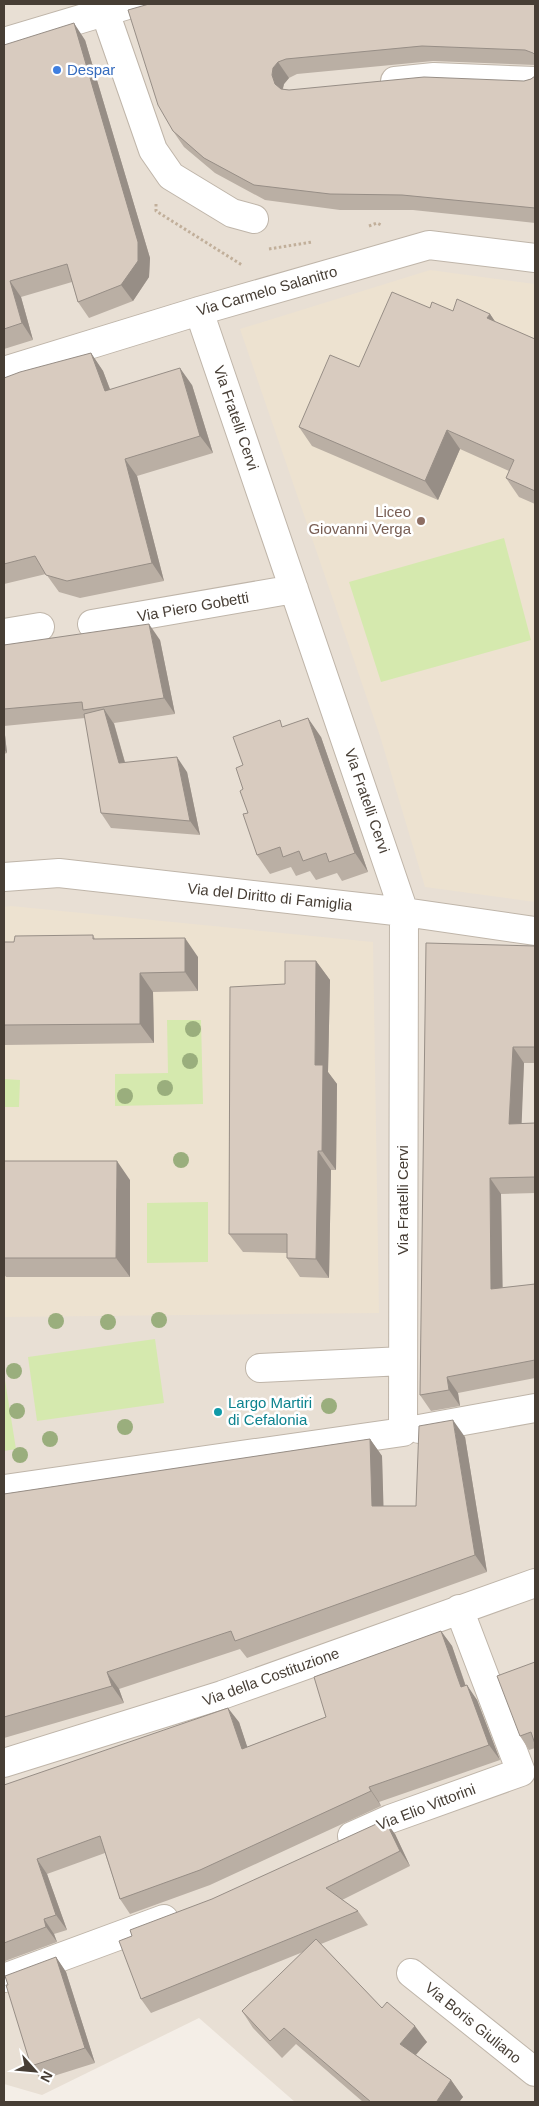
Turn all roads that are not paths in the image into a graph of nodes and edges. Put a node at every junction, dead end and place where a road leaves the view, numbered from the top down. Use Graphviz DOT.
graph roads {
  1 [pos="131,4"];
  2 [pos="105,12"];
  3 [pos="4,42"];
  4 [pos="535,81"];
  5 [pos="366,84"];
  6 [pos="254,219"];
  7 [pos="535,258"];
  8 [pos="199,310"];
  9 [pos="4,371"];
  10 [pos="294,589"];
  11 [pos="92,624"];
  12 [pos="40,627"];
  13 [pos="4,633"];
  14 [pos="4,878"];
  15 [pos="404,912"];
  16 [pos="535,931"];
  17 [pos="403,1361"];
  18 [pos="260,1368"];
  19 [pos="535,1408"];
  20 [pos="403,1432"];
  21 [pos="4,1489"];
  22 [pos="535,1584"];
  23 [pos="459,1609"];
  24 [pos="4,1763"];
  25 [pos="329,1847"];
  26 [pos="188,1910"];
  27 [pos="411,1973"];
  28 [pos="4,1978"];
  29 [pos="535,2072"];
  1 -- 2 [label="street"];
  2 -- 3 [label="street"];
  2 -- 6 [label="street"];
  4 -- 5 [label="street"];
  7 -- 8 [label="street, Via Carmelo Salanitro"];
  8 -- 9 [label="street, Via Carmelo Salanitro"];
  8 -- 10 [label="street, Via Fratelli Cervi"];
  10 -- 11 [label="street, Via Piero Gobetti"];
  10 -- 15 [label="street, Via Fratelli Cervi"];
  12 -- 13 [label="street"];
  14 -- 15 [label="street, Via del Diritto di Famiglia"];
  15 -- 16 [label="street, Via del Diritto di Famiglia"];
  15 -- 17 [label="street, Via Fratelli Cervi"];
  17 -- 18 [label="street"];
  17 -- 20 [label="street, Via Fratelli Cervi"];
  19 -- 20 [label="street"];
  20 -- 21 [label="street"];
  22 -- 23 [label="street, Via della Costituzione"];
  23 -- 24 [label="street, Via della Costituzione"];
  23 -- 25 [label="street, Via Elio Vittorini"];
  26 -- 28 [label="street"];
  27 -- 29 [label="street, Via Boris Giuliano"];
}
